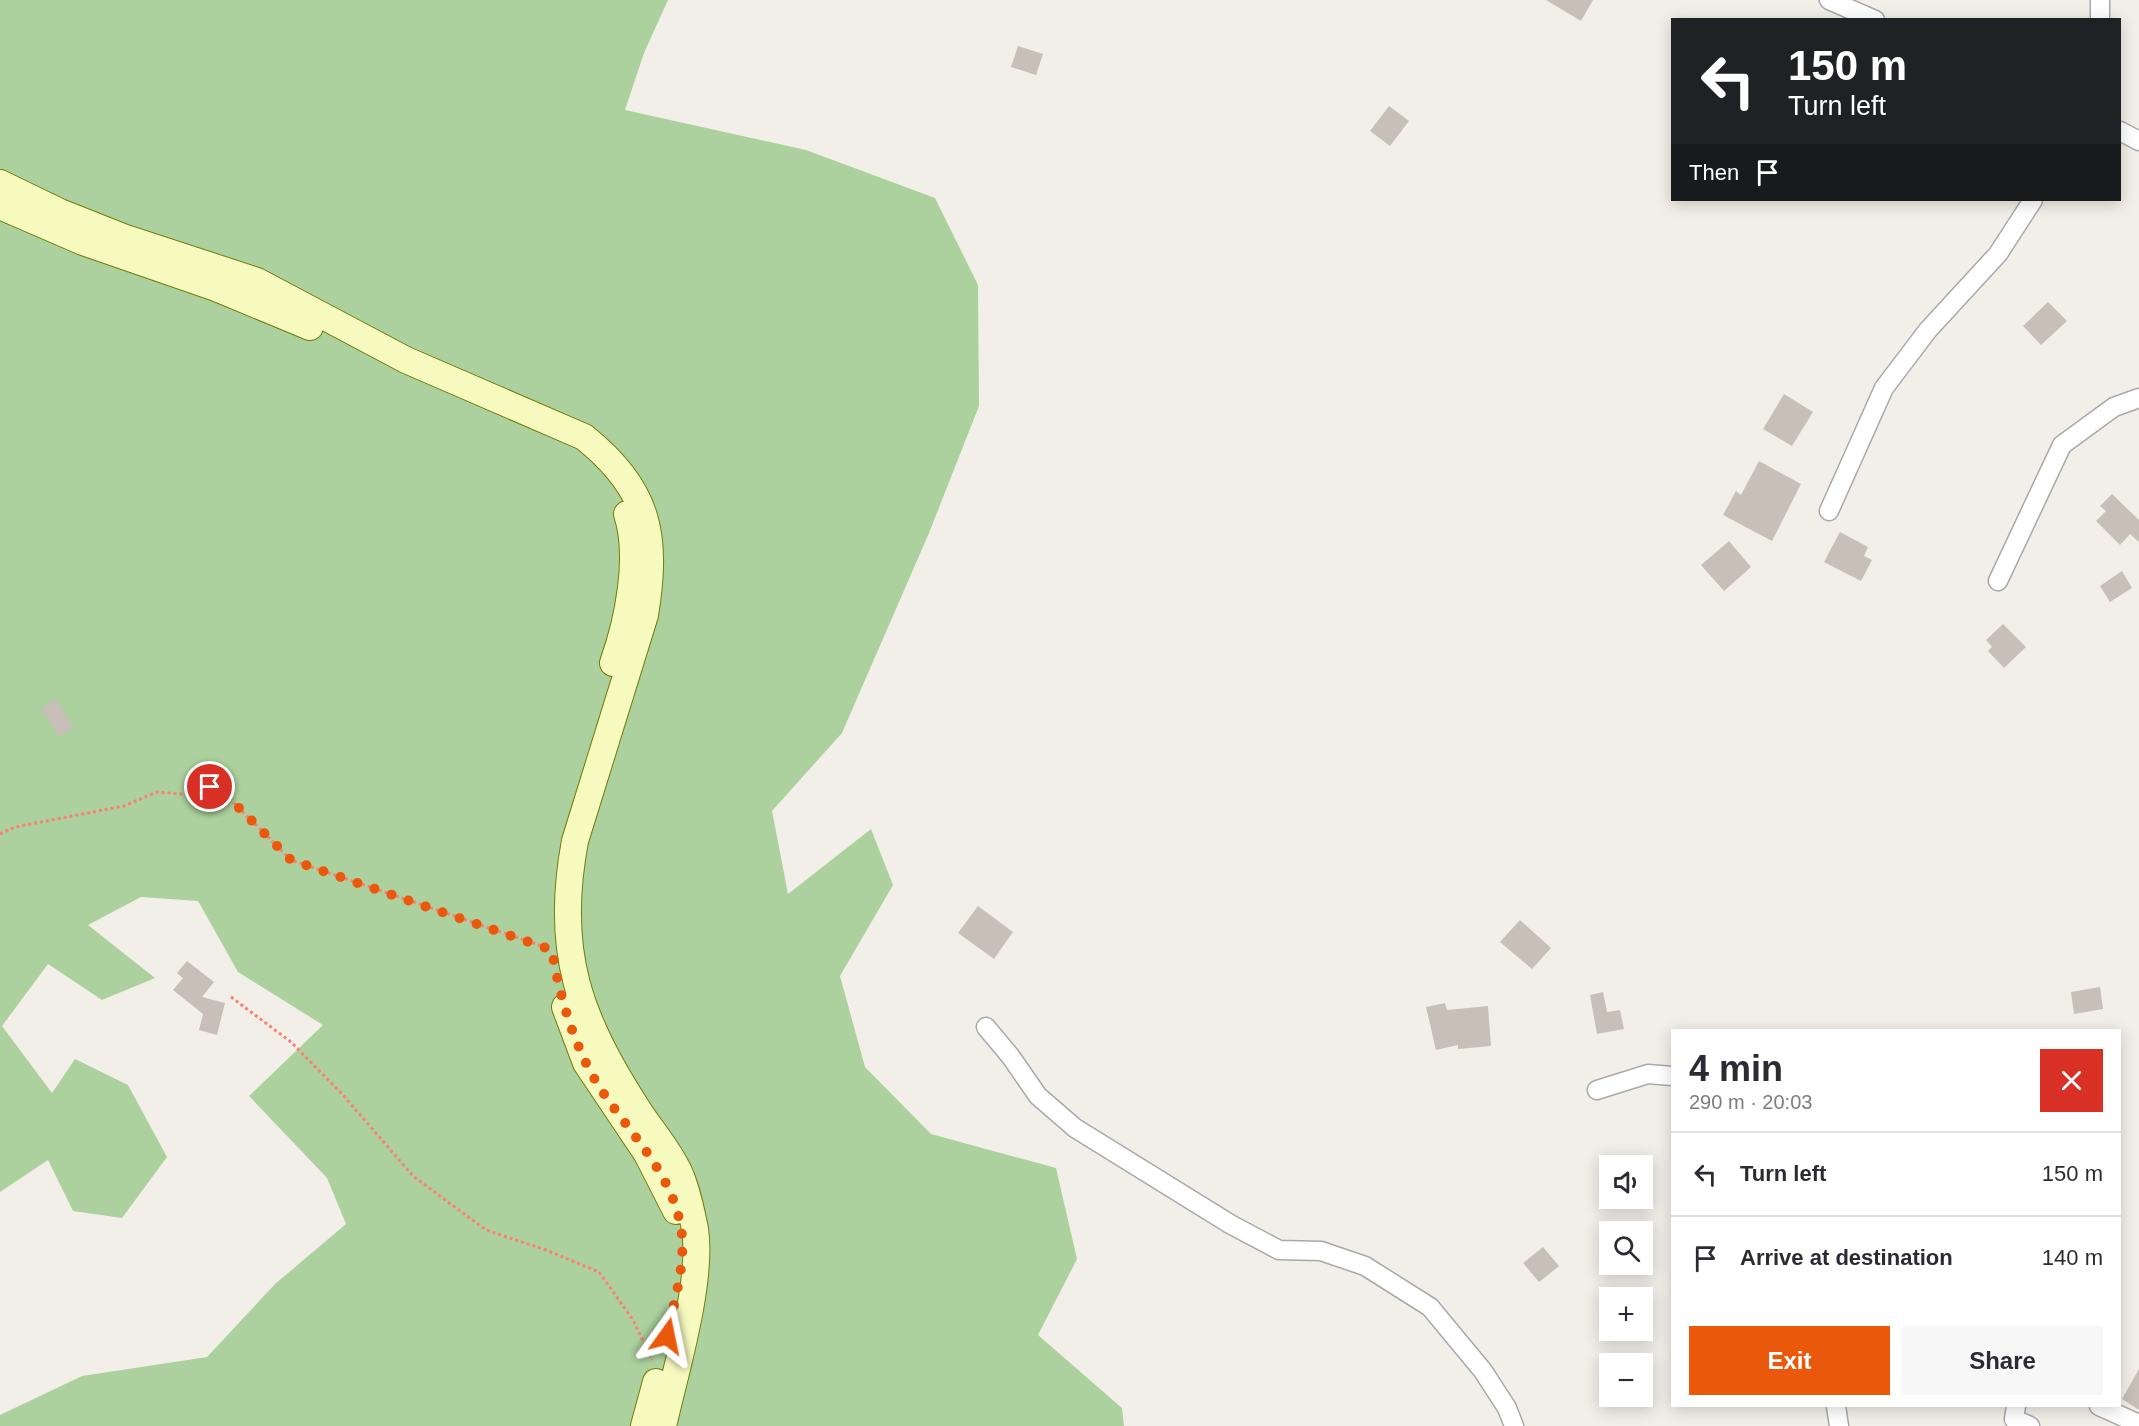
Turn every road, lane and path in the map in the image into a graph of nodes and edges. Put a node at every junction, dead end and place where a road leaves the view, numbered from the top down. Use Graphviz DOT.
graph roads {
  1 [pos="1829,0"];
  2 [pos="2100,0"];
  3 [pos="1870,18"];
  4 [pos="2100,18"];
  5 [pos="2121,132"];
  6 [pos="2139,141"];
  7 [pos="0,183"];
  8 [pos="2032,201"];
  9 [pos="0,206"];
  10 [pos="2139,398"];
  11 [pos="1829,511"];
  12 [pos="1998,581"];
  13 [pos="0,834"];
  14 [pos="552,950"];
  15 [pos="231,997"];
  16 [pos="986,1027"];
  17 [pos="1671,1076"];
  18 [pos="1597,1090"];
  19 [pos="658,1374"];
  20 [pos="1836,1407"];
  21 [pos="2016,1407"];
  22 [pos="2101,1407"];
  23 [pos="2139,1424"];
  24 [pos="644,1426"];
  25 [pos="663,1426"];
  26 [pos="1514,1426"];
  27 [pos="1839,1426"];
  28 [pos="2030,1426"];
  1 -- 3 [label="street"];
  2 -- 4 [label="street"];
  5 -- 6 [label="street"];
  7 -- 25 [label="main road"];
  8 -- 11 [label="street"];
  9 -- 14 [label="main road"];
  10 -- 12 [label="street"];
  13 -- 14 [label="path"];
  14 -- 19 [label="main road"];
  15 -- 19 [label="path"];
  16 -- 26 [label="street"];
  17 -- 18 [label="street"];
  19 -- 24 [label="main road"];
  20 -- 27 [label="street"];
  21 -- 28 [label="street"];
  22 -- 23 [label="street"];
}
